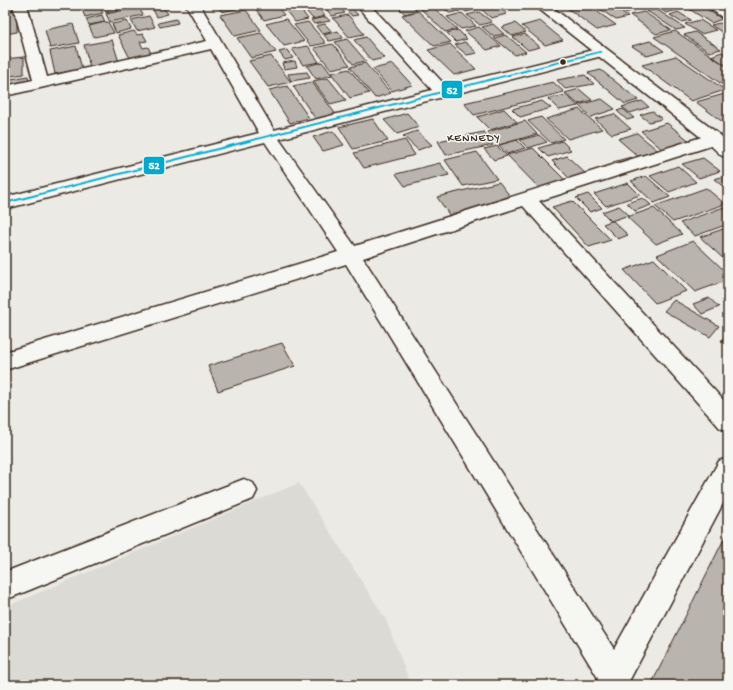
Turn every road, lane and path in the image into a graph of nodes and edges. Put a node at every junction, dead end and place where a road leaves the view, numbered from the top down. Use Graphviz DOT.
graph roads {
  1 [pos="20,5"];
  2 [pos="193,5"];
  3 [pos="363,5"];
  4 [pos="541,5"];
  5 [pos="713,5"];
  6 [pos="728,14"];
  7 [pos="215,44"];
  8 [pos="601,52"];
  9 [pos="41,82"];
  10 [pos="5,90"];
  11 [pos="443,92"];
  12 [pos="269,136"];
  13 [pos="714,139"];
  14 [pos="728,152"];
  15 [pos="527,199"];
  16 [pos="5,203"];
  17 [pos="351,255"];
  18 [pos="5,361"];
  19 [pos="728,421"];
  20 [pos="728,469"];
  21 [pos="244,491"];
  22 [pos="5,586"];
  23 [pos="612,681"];
  1 -- 9 [label="street"];
  2 -- 7 [label="street"];
  3 -- 11 [label="street"];
  4 -- 8 [label="street"];
  5 -- 6 [label="street"];
  7 -- 9 [label="street"];
  7 -- 12 [label="street"];
  8 -- 11 [label="street"];
  8 -- 13 [label="street"];
  9 -- 10 [label="street"];
  11 -- 12 [label="street"];
  12 -- 16 [label="street"];
  12 -- 17 [label="street"];
  13 -- 14 [label="street"];
  13 -- 15 [label="street"];
  15 -- 17 [label="street"];
  15 -- 19 [label="street"];
  17 -- 18 [label="street"];
  17 -- 23 [label="street"];
  20 -- 23 [label="street"];
  21 -- 22 [label="street"];
}
